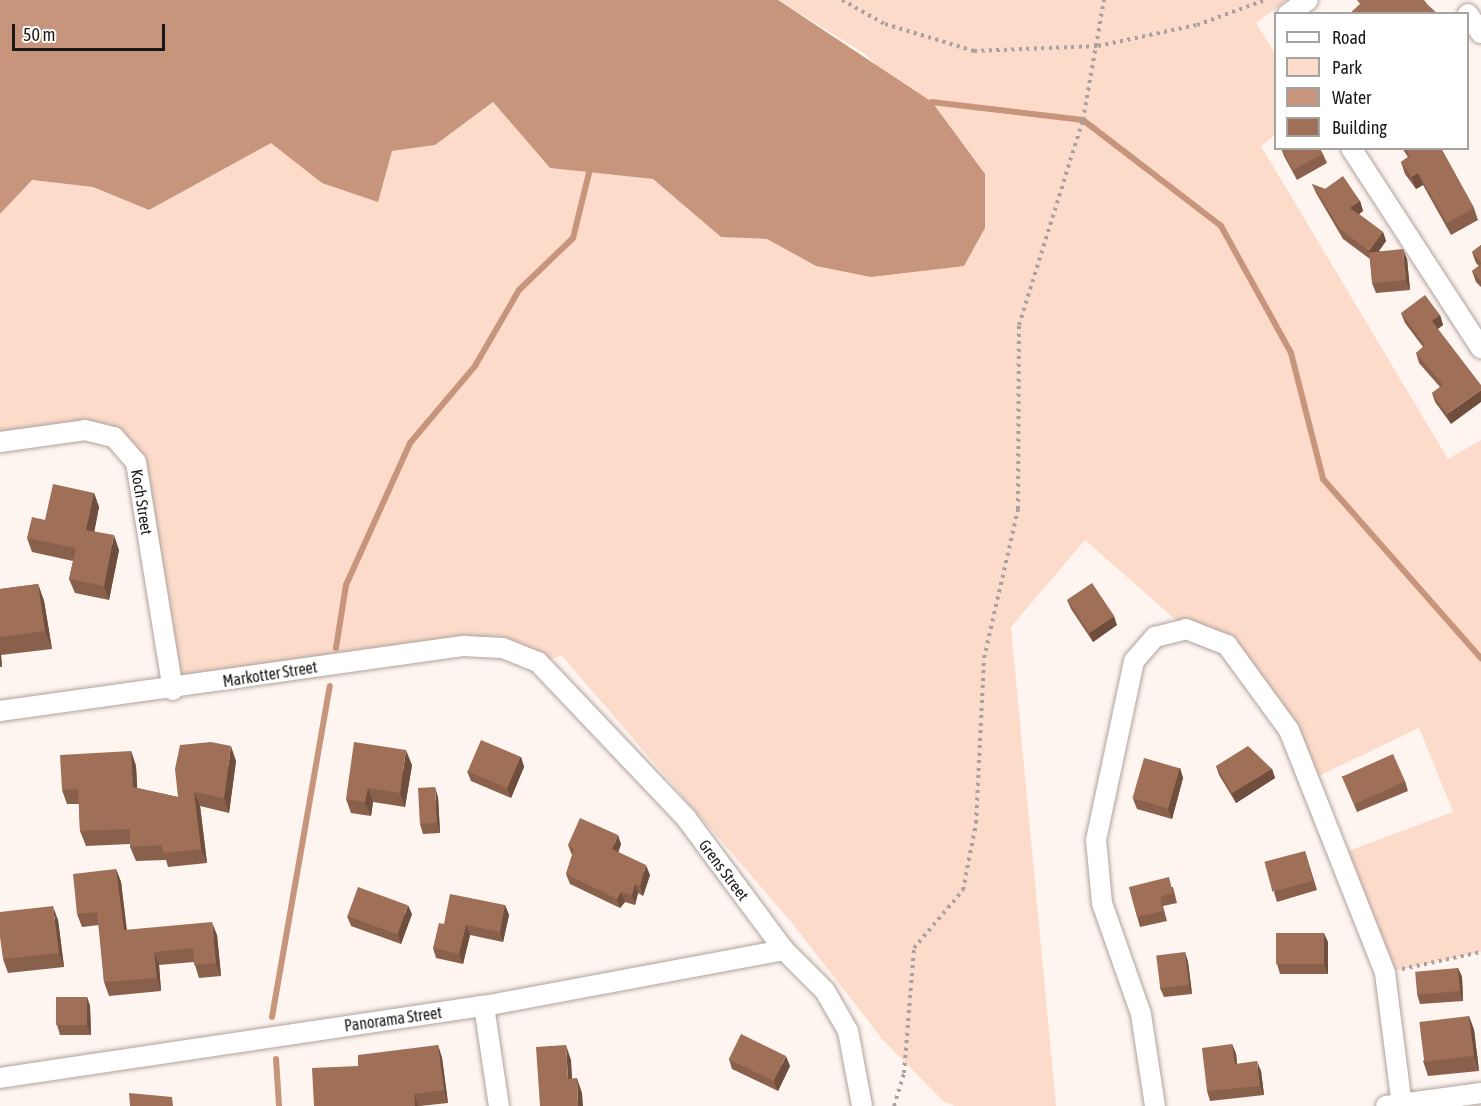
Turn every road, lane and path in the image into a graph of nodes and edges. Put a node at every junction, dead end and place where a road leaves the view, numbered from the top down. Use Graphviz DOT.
graph roads {
  1 [pos="842,0"];
  2 [pos="1104,0"];
  3 [pos="1265,0"];
  4 [pos="1308,0"];
  5 [pos="1291,12"];
  6 [pos="1469,17"];
  7 [pos="1481,33"];
  8 [pos="1098,46"];
  9 [pos="1352,150"];
  10 [pos="1481,348"];
  11 [pos="0,442"];
  12 [pos="538,662"];
  13 [pos="173,690"];
  14 [pos="0,711"];
  15 [pos="784,950"];
  16 [pos="1481,952"];
  17 [pos="1385,973"];
  18 [pos="484,1006"];
  19 [pos="0,1078"];
  20 [pos="1481,1093"];
  21 [pos="1397,1105"];
  22 [pos="500,1106"];
  23 [pos="862,1106"];
  24 [pos="894,1106"];
  25 [pos="1155,1106"];
  1 -- 8 [label="path"];
  2 -- 8 [label="path"];
  3 -- 8 [label="path"];
  4 -- 5 [label="street"];
  6 -- 7 [label="street"];
  8 -- 24 [label="path"];
  9 -- 10 [label="street"];
  11 -- 13 [label="street, Koch Street"];
  12 -- 13 [label="street, Markotter Street"];
  12 -- 15 [label="street, Grens Street"];
  13 -- 14 [label="street, Markotter Street"];
  15 -- 18 [label="street, Panorama Street"];
  15 -- 23 [label="street, Grens Street"];
  16 -- 17 [label="path"];
  17 -- 21 [label="street"];
  17 -- 25 [label="street"];
  18 -- 19 [label="street, Panorama Street"];
  18 -- 22 [label="street"];
  20 -- 21 [label="street"];
}
